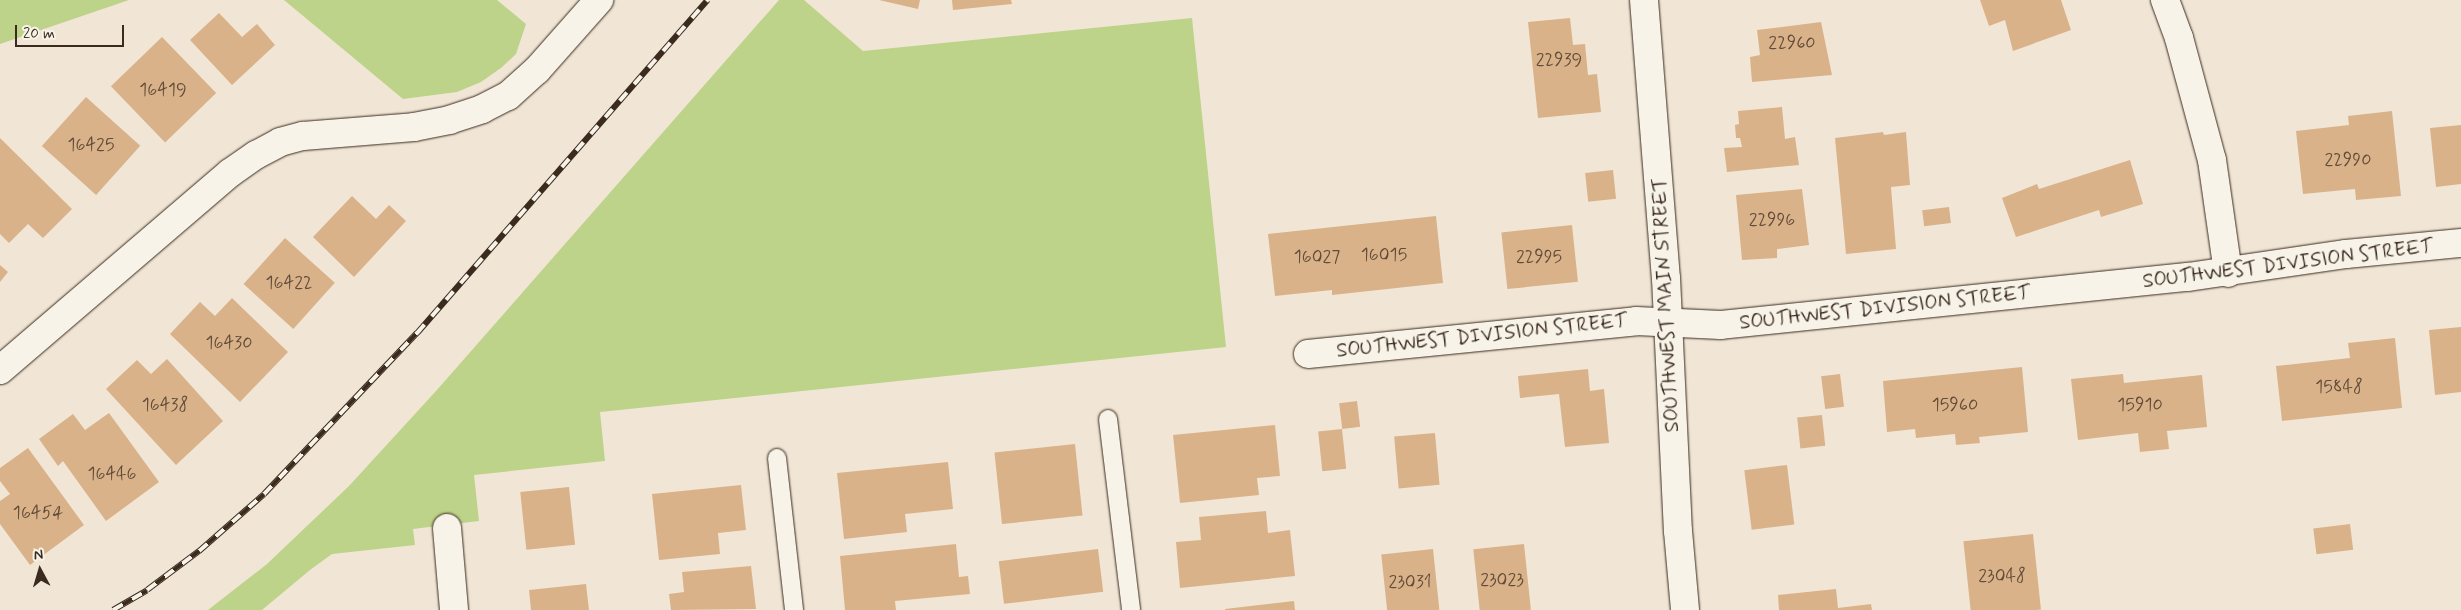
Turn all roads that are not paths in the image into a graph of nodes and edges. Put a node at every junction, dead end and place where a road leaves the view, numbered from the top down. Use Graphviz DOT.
graph roads {
  1 [pos="598,0"];
  2 [pos="1644,0"];
  3 [pos="2165,0"];
  4 [pos="2461,243"];
  5 [pos="2228,273"];
  6 [pos="1668,322"];
  7 [pos="1308,354"];
  8 [pos="0,370"];
  9 [pos="1108,420"];
  10 [pos="777,458"];
  11 [pos="447,528"];
  12 [pos="454,610"];
  13 [pos="794,610"];
  14 [pos="1130,610"];
  15 [pos="1685,610"];
  1 -- 8 [label="street"];
  2 -- 6 [label="street, SOUTHWEST MAIN STREET"];
  3 -- 5 [label="street"];
  4 -- 5 [label="street, SOUTHWEST DIVISION STREET"];
  5 -- 6 [label="street, SOUTHWEST DIVISION STREET"];
  6 -- 7 [label="street, SOUTHWEST DIVISION STREET"];
  6 -- 15 [label="street, SOUTHWEST MAIN STREET"];
  9 -- 14 [label="lane"];
  10 -- 13 [label="lane"];
  11 -- 12 [label="street"];
}
